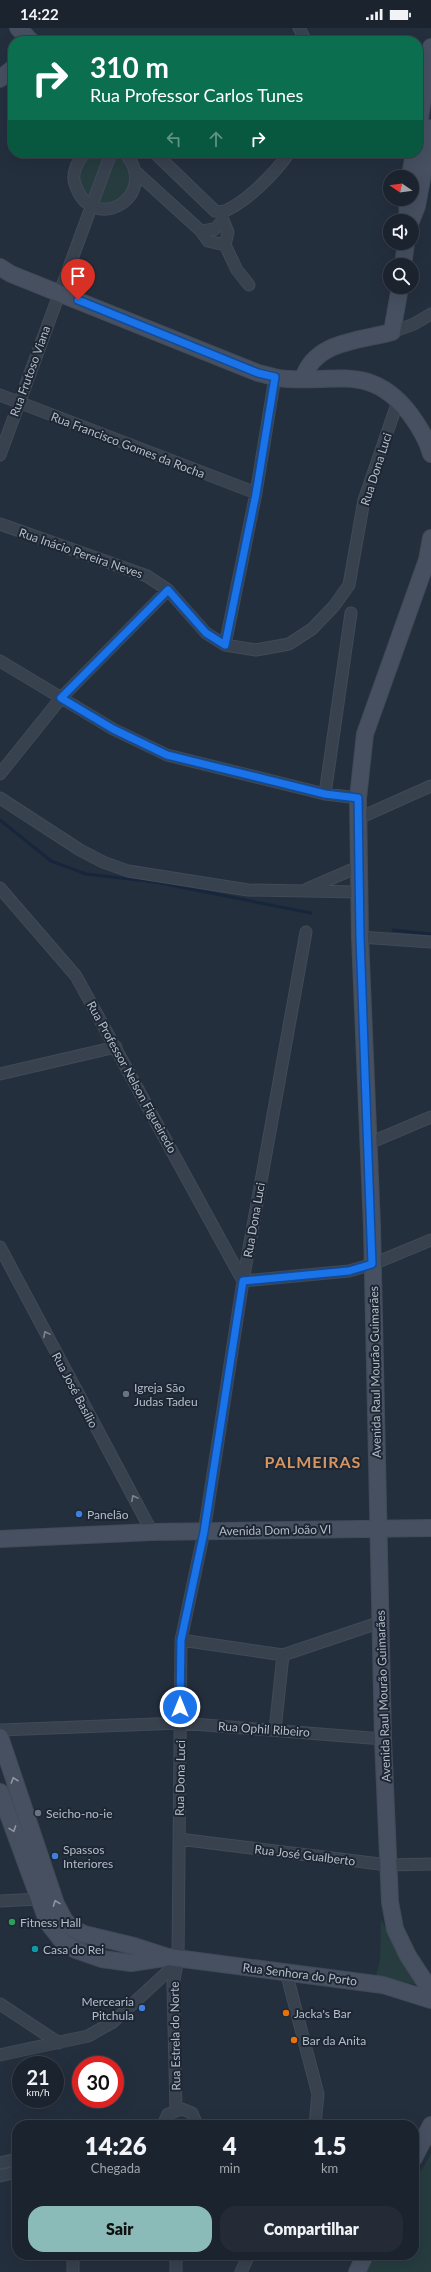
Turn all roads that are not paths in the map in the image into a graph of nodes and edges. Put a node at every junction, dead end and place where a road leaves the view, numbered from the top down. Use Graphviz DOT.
graph roads {
  1 [pos="18,28"];
  2 [pos="26,36"];
  3 [pos="431,47"];
  4 [pos="8,71"];
  5 [pos="429,76"];
  6 [pos="0,79"];
  7 [pos="423,105"];
  8 [pos="431,128"];
  9 [pos="82,158"];
  10 [pos="109,158"];
  11 [pos="130,158"];
  12 [pos="160,158"];
  13 [pos="285,158"];
  14 [pos="415,158"];
  15 [pos="417,170"];
  16 [pos="136,172"];
  17 [pos="419,182"];
  18 [pos="90,206"];
  19 [pos="223,216"];
  20 [pos="201,231"];
  21 [pos="225,245"];
  22 [pos="0,267"];
  23 [pos="250,285"];
  24 [pos="58,292"];
  25 [pos="399,294"];
  26 [pos="431,314"];
  27 [pos="392,332"];
  28 [pos="275,377"];
  29 [pos="303,379"];
  30 [pos="0,394"];
  31 [pos="398,401"];
  32 [pos="19,403"];
  33 [pos="429,446"];
  34 [pos="0,454"];
  35 [pos="256,494"];
  36 [pos="0,524"];
  37 [pos="431,538"];
  38 [pos="349,585"];
  39 [pos="168,590"];
  40 [pos="351,613"];
  41 [pos="225,645"];
  42 [pos="0,661"];
  43 [pos="61,698"];
  44 [pos="0,774"];
  45 [pos="431,786"];
  46 [pos="325,794"];
  47 [pos="0,798"];
  48 [pos="358,798"];
  49 [pos="358,819"];
  50 [pos="358,867"];
  51 [pos="0,888"];
  52 [pos="303,891"];
  53 [pos="359,892"];
  54 [pos="306,932"];
  55 [pos="360,937"];
  56 [pos="431,942"];
  57 [pos="116,1047"];
  58 [pos="0,1074"];
  59 [pos="431,1117"];
  60 [pos="367,1144"];
  61 [pos="431,1240"];
  62 [pos="0,1247"];
  63 [pos="372,1264"];
  64 [pos="243,1281"];
  65 [pos="378,1528"];
  66 [pos="431,1528"];
  67 [pos="152,1532"];
  68 [pos="204,1532"];
  69 [pos="0,1539"];
  70 [pos="381,1622"];
  71 [pos="181,1640"];
  72 [pos="283,1655"];
  73 [pos="180,1723"];
  74 [pos="0,1730"];
  75 [pos="274,1730"];
  76 [pos="0,1737"];
  77 [pos="383,1739"];
  78 [pos="0,1792"];
  79 [pos="179,1839"];
  80 [pos="431,1864"];
  81 [pos="388,1865"];
  82 [pos="39,1899"];
  83 [pos="0,1901"];
  84 [pos="174,1960"];
  85 [pos="286,1972"];
  86 [pos="431,1991"];
  87 [pos="431,2000"];
  88 [pos="0,2004"];
  89 [pos="59,2043"];
  90 [pos="0,2055"];
  91 [pos="176,2109"];
  92 [pos="164,2120"];
  93 [pos="195,2120"];
  94 [pos="315,2120"];
  95 [pos="431,2125"];
  96 [pos="419,2148"];
  97 [pos="12,2160"];
  98 [pos="0,2163"];
  99 [pos="12,2173"];
  100 [pos="0,2176"];
  101 [pos="73,2260"];
  102 [pos="176,2260"];
  103 [pos="247,2260"];
  104 [pos="363,2260"];
  105 [pos="73,2272"];
  106 [pos="176,2272"];
  107 [pos="241,2272"];
  108 [pos="357,2272"];
  1 -- 2 [label="street"];
  3 -- 5 [label="street"];
  4 -- 6 [label="street"];
  5 -- 7 [label="street"];
  8 -- 17 [label="street"];
  9 -- 18 [label="street"];
  10 -- 18 [label="street, Rua Frutoso Viana"];
  11 -- 16 [label="street"];
  12 -- 19 [label="street"];
  13 -- 19 [label="street"];
  14 -- 15 [label="street"];
  16 -- 18 [label="street"];
  16 -- 20 [label="street"];
  18 -- 24 [label="street, Rua Frutoso Viana"];
  19 -- 20 [label="street"];
  19 -- 21 [label="street"];
  20 -- 21 [label="street"];
  21 -- 23 [label="street"];
  22 -- 24 [label="street"];
  24 -- 28 [label="street"];
  24 -- 32 [label="street, Rua Frutoso Viana"];
  25 -- 27 [label="street"];
  26 -- 27 [label="street"];
  27 -- 29 [label="street"];
  28 -- 29 [label="street"];
  28 -- 35 [label="street"];
  29 -- 31 [label="street"];
  30 -- 32 [label="street, Rua Francisco Gomes da Rocha"];
  31 -- 33 [label="street"];
  31 -- 38 [label="street, Rua Dona Luci"];
  32 -- 34 [label="street, Rua Frutoso Viana"];
  32 -- 35 [label="street, Rua Francisco Gomes da Rocha"];
  35 -- 41 [label="street"];
  36 -- 39 [label="street, Rua Inácio Pereira Neves"];
  37 -- 48 [label="street, Avenida Raul Mourão Guimarães"];
  38 -- 41 [label="street, Rua Inácio Pereira Neves"];
  39 -- 41 [label="street, Rua Inácio Pereira Neves"];
  39 -- 43 [label="street"];
  40 -- 46 [label="street"];
  42 -- 43 [label="street"];
  43 -- 44 [label="street"];
  43 -- 46 [label="street"];
  45 -- 49 [label="street"];
  46 -- 48 [label="street"];
  47 -- 52 [label="street"];
  48 -- 49 [label="street, Avenida Raul Mourão Guimarães"];
  49 -- 50 [label="street, Avenida Raul Mourão Guimarães"];
  50 -- 52 [label="street"];
  50 -- 53 [label="street, Avenida Raul Mourão Guimarães"];
  51 -- 57 [label="street, Rua Professor Nelson Figueiredo"];
  52 -- 53 [label="street"];
  53 -- 55 [label="street, Avenida Raul Mourão Guimarães"];
  54 -- 64 [label="street, Rua Dona Luci"];
  55 -- 56 [label="street"];
  55 -- 60 [label="street, Avenida Raul Mourão Guimarães"];
  57 -- 58 [label="street"];
  57 -- 64 [label="street, Rua Professor Nelson Figueiredo"];
  59 -- 60 [label="street"];
  60 -- 63 [label="street, Avenida Raul Mourão Guimarães"];
  61 -- 63 [label="street"];
  67 -- 62 [label="street, Rua José Basílio, one-way"];
  63 -- 64 [label="street"];
  63 -- 65 [label="street, Avenida Raul Mourão Guimarães"];
  64 -- 68 [label="street, Rua Dona Luci"];
  65 -- 66 [label="street, Avenida Dom João VI"];
  65 -- 68 [label="street, Avenida Dom João VI"];
  65 -- 70 [label="street, Avenida Raul Mourão Guimarães"];
  67 -- 68 [label="street, Avenida Dom João VI"];
  67 -- 69 [label="street, Avenida Dom João VI"];
  68 -- 71 [label="street, Rua Dona Luci"];
  70 -- 72 [label="street"];
  70 -- 77 [label="street, Avenida Raul Mourão Guimarães"];
  71 -- 72 [label="street"];
  71 -- 73 [label="street, Rua Dona Luci"];
  72 -- 75 [label="street"];
  73 -- 74 [label="street, Rua Ophil Ribeiro"];
  73 -- 75 [label="street, Rua Ophil Ribeiro"];
  73 -- 79 [label="street, Rua Dona Luci"];
  75 -- 77 [label="street, Rua Ophil Ribeiro"];
  84 -- 76 [label="street, Rua Senhora do Porto, one-way"];
  77 -- 81 [label="street, Avenida Raul Mourão Guimarães"];
  78 -- 82 [label="street, Rua Senhora do Porto, one-way"];
  79 -- 81 [label="street, Rua José Gualberto"];
  79 -- 84 [label="street, Rua Dona Luci"];
  80 -- 81 [label="street, Rua José Gualberto"];
  81 -- 86 [label="street, Avenida Raul Mourão Guimarães"];
  82 -- 83 [label="street"];
  82 -- 84 [label="street, Rua Senhora do Porto"];
  84 -- 85 [label="street, Rua Senhora do Porto"];
  84 -- 89 [label="street"];
  84 -- 91 [label="street, Rua Estrela do Norte"];
  85 -- 87 [label="street, Rua Senhora do Porto"];
  85 -- 94 [label="street"];
  88 -- 89 [label="street"];
  89 -- 90 [label="street"];
  91 -- 92 [label="street"];
  91 -- 93 [label="street"];
  95 -- 96 [label="street"];
  97 -- 98 [label="street"];
  99 -- 100 [label="street"];
  101 -- 105 [label="street"];
  102 -- 106 [label="street"];
  103 -- 107 [label="street"];
  104 -- 108 [label="street"];
}
